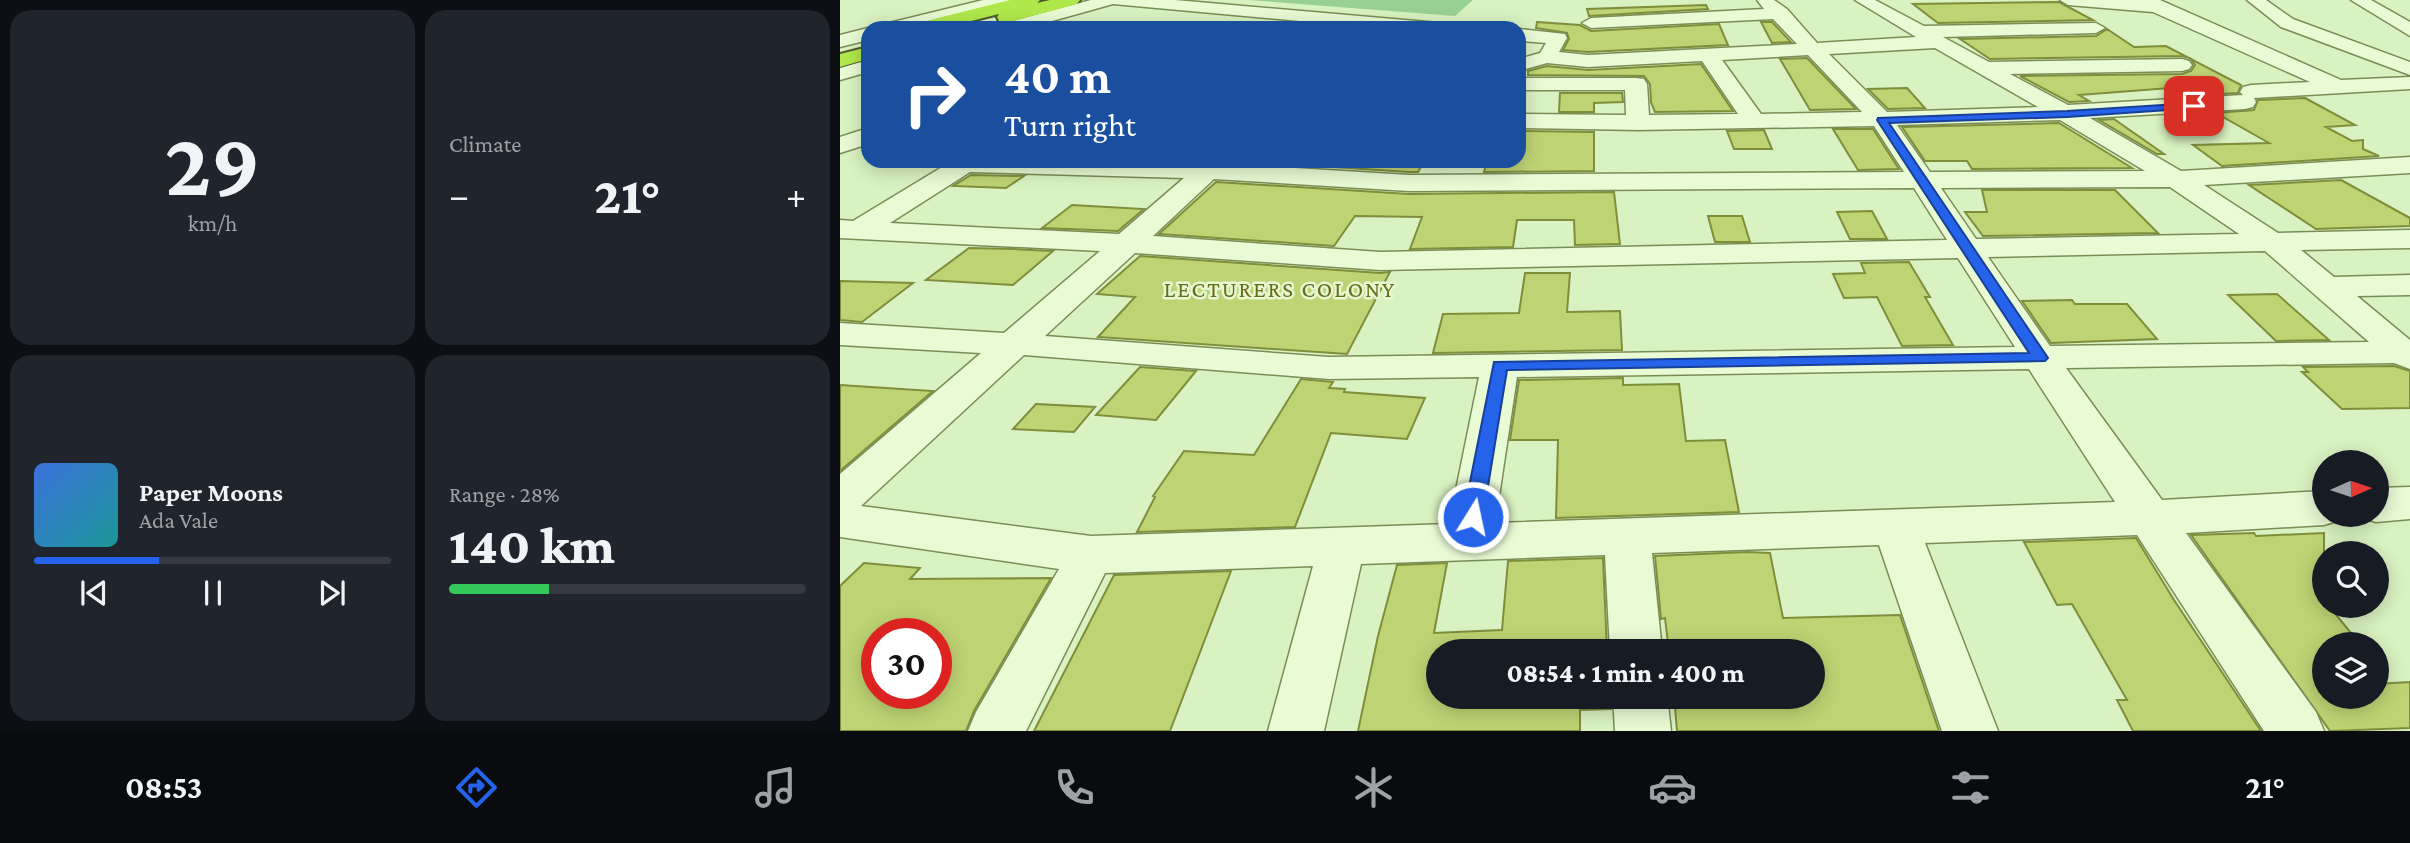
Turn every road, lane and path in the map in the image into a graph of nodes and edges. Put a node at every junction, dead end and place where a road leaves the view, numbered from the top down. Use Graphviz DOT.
graph roads {
  1 [pos="1004,0"];
  2 [pos="1031,0"];
  3 [pos="1071,0"];
  4 [pos="1113,0"];
  5 [pos="1863,0"];
  6 [pos="2068,0"];
  7 [pos="2255,0"];
  8 [pos="2359,0"];
  9 [pos="2153,3"];
  10 [pos="1773,7"];
  11 [pos="1191,8"];
  12 [pos="2384,16"];
  13 [pos="2410,19"];
  14 [pos="919,21"];
  15 [pos="971,21"];
  16 [pos="978,21"];
  17 [pos="1034,21"];
  18 [pos="1163,21"];
  19 [pos="1333,21"];
  20 [pos="1591,23"];
  21 [pos="2096,28"];
  22 [pos="2410,30"];
  23 [pos="861,36"];
  24 [pos="1526,36"];
  25 [pos="1928,37"];
  26 [pos="840,41"];
  27 [pos="861,43"];
  28 [pos="1813,47"];
  29 [pos="840,48"];
  30 [pos="1707,53"];
  31 [pos="861,55"];
  32 [pos="1546,57"];
  33 [pos="840,61"];
  34 [pos="1526,63"];
  35 [pos="2182,65"];
  36 [pos="861,68"];
  37 [pos="1986,68"];
  38 [pos="2410,69"];
  39 [pos="840,74"];
  40 [pos="2410,82"];
  41 [pos="1526,84"];
  42 [pos="2336,86"];
  43 [pos="2067,114"];
  44 [pos="1882,120"];
  45 [pos="1526,121"];
  46 [pos="1754,121"];
  47 [pos="1638,122"];
  48 [pos="861,138"];
  49 [pos="840,146"];
  50 [pos="2410,165"];
  51 [pos="958,168"];
  52 [pos="1211,168"];
  53 [pos="1236,168"];
  54 [pos="1920,178"];
  55 [pos="2176,179"];
  56 [pos="849,230"];
  57 [pos="2410,239"];
  58 [pos="1128,243"];
  59 [pos="2275,244"];
  60 [pos="1969,249"];
  61 [pos="2410,285"];
  62 [pos="2326,287"];
  63 [pos="840,334"];
  64 [pos="1015,344"];
  65 [pos="2406,355"];
  66 [pos="2040,358"];
  67 [pos="1500,365"];
  68 [pos="840,499"];
  69 [pos="2312,509"];
  70 [pos="2149,518"];
  71 [pos="840,520"];
  72 [pos="1896,527"];
  73 [pos="1627,537"];
  74 [pos="1469,542"];
  75 [pos="1341,547"];
  76 [pos="1091,555"];
  77 [pos="1635,639"];
  78 [pos="1641,709"];
  79 [pos="996,731"];
  80 [pos="1296,731"];
  81 [pos="1643,731"];
  82 [pos="1970,731"];
  83 [pos="2296,731"];
  1 -- 14 [label="street"];
  2 -- 15 [label="highway"];
  3 -- 16 [label="highway"];
  4 -- 11 [label="street"];
  4 -- 17 [label="street"];
  5 -- 25 [label="street"];
  6 -- 9 [label="street"];
  7 -- 38 [label="street"];
  8 -- 12 [label="street"];
  9 -- 42 [label="street"];
  10 -- 20 [label="street"];
  10 -- 28 [label="street"];
  11 -- 18 [label="street"];
  11 -- 19 [label="street"];
  12 -- 13 [label="street"];
  12 -- 22 [label="street"];
  21 -- 25 [label="street"];
  23 -- 26 [label="street"];
  24 -- 32 [label="street"];
  25 -- 28 [label="street"];
  25 -- 37 [label="street"];
  27 -- 29 [label="highway"];
  28 -- 30 [label="street"];
  28 -- 44 [label="street"];
  30 -- 32 [label="street"];
  30 -- 46 [label="street"];
  31 -- 33 [label="highway"];
  32 -- 34 [label="street"];
  35 -- 37 [label="street"];
  36 -- 39 [label="street"];
  37 -- 43 [label="street"];
  40 -- 42 [label="street"];
  41 -- 47 [label="street"];
  42 -- 43 [label="street"];
  43 -- 44 [label="street"];
  43 -- 55 [label="street"];
  44 -- 46 [label="street"];
  44 -- 54 [label="street"];
  45 -- 47 [label="street"];
  46 -- 47 [label="street"];
  48 -- 49 [label="street"];
  50 -- 55 [label="street"];
  51 -- 56 [label="street"];
  52 -- 58 [label="street"];
  53 -- 54 [label="street"];
  54 -- 55 [label="street"];
  54 -- 60 [label="street"];
  55 -- 59 [label="street"];
  56 -- 58 [label="street"];
  57 -- 59 [label="street"];
  58 -- 60 [label="street"];
  58 -- 64 [label="street"];
  59 -- 60 [label="street"];
  59 -- 62 [label="street"];
  60 -- 66 [label="street"];
  61 -- 62 [label="street"];
  62 -- 65 [label="street"];
  63 -- 64 [label="street"];
  64 -- 67 [label="street"];
  64 -- 68 [label="street"];
  65 -- 66 [label="street"];
  66 -- 67 [label="street"];
  66 -- 70 [label="street"];
  67 -- 74 [label="street"];
  69 -- 70 [label="street"];
  70 -- 72 [label="street"];
  70 -- 83 [label="street"];
  71 -- 76 [label="street"];
  72 -- 73 [label="street"];
  72 -- 82 [label="street"];
  73 -- 74 [label="street"];
  73 -- 77 [label="street"];
  74 -- 75 [label="street"];
  75 -- 76 [label="street"];
  75 -- 80 [label="street"];
  76 -- 79 [label="street"];
  78 -- 81 [label="street"];
}
